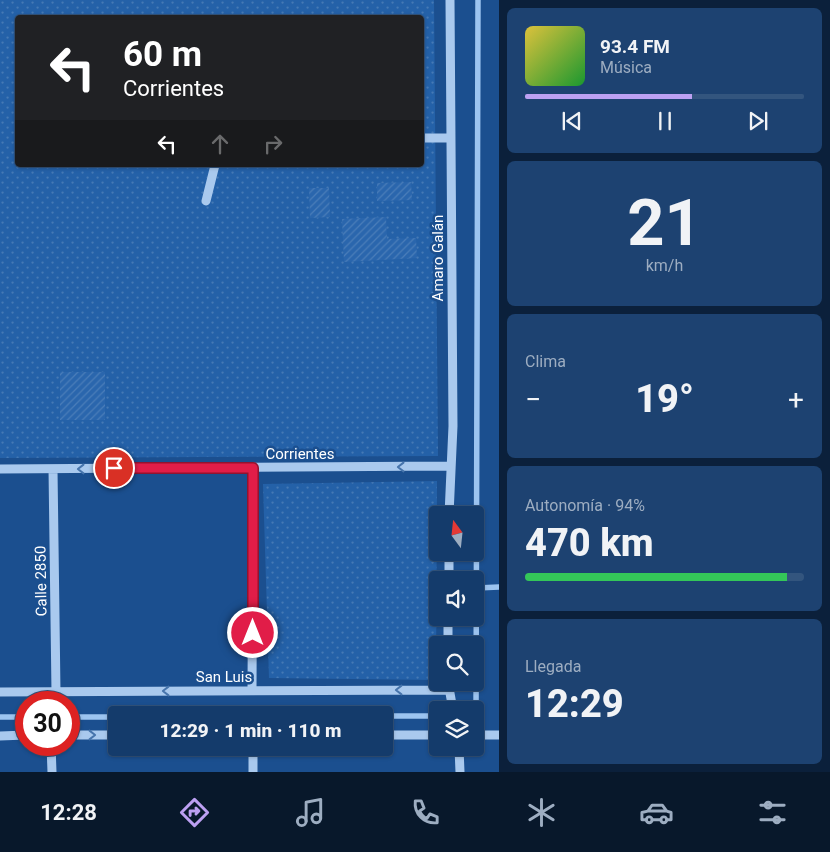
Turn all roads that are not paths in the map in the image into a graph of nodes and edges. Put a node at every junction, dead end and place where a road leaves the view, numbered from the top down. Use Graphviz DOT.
graph roads {
  1 [pos="450,0"];
  2 [pos="424,138"];
  3 [pos="450,138"];
  4 [pos="214,167"];
  5 [pos="206,201"];
  6 [pos="450,466"];
  7 [pos="253,468"];
  8 [pos="0,469"];
  9 [pos="53,469"];
  10 [pos="449,506"];
  11 [pos="429,686"];
  12 [pos="56,691"];
  13 [pos="252,691"];
  14 [pos="0,692"];
  15 [pos="15,692"];
  16 [pos="80,692"];
  17 [pos="15,735"];
  18 [pos="80,735"];
  19 [pos="108,735"];
  20 [pos="393,735"];
  21 [pos="429,735"];
  22 [pos="484,735"];
  23 [pos="499,735"];
  24 [pos="0,736"];
  25 [pos="51,756"];
  26 [pos="253,756"];
  27 [pos="459,756"];
  28 [pos="52,772"];
  29 [pos="253,772"];
  30 [pos="460,772"];
  1 -- 3 [label="street, Amaro Galán"];
  2 -- 3 [label="street"];
  3 -- 6 [label="street, Amaro Galán"];
  4 -- 5 [label="street"];
  6 -- 7 [label="street, Corrientes, one-way"];
  6 -- 10 [label="street, Amaro Galán"];
  7 -- 9 [label="street, Corrientes, one-way"];
  7 -- 13 [label="street"];
  8 -- 9 [label="street, Corrientes"];
  9 -- 12 [label="street, Calle 2850"];
  11 -- 13 [label="street, San Luis, one-way"];
  13 -- 16 [label="street, San Luis, one-way"];
  14 -- 15 [label="street, San Luis"];
  17 -- 24 [label="street"];
  18 -- 19 [label="street, one-way"];
  20 -- 21 [label="street"];
  22 -- 23 [label="street"];
  25 -- 28 [label="street"];
  26 -- 29 [label="street"];
  27 -- 30 [label="street"];
}
